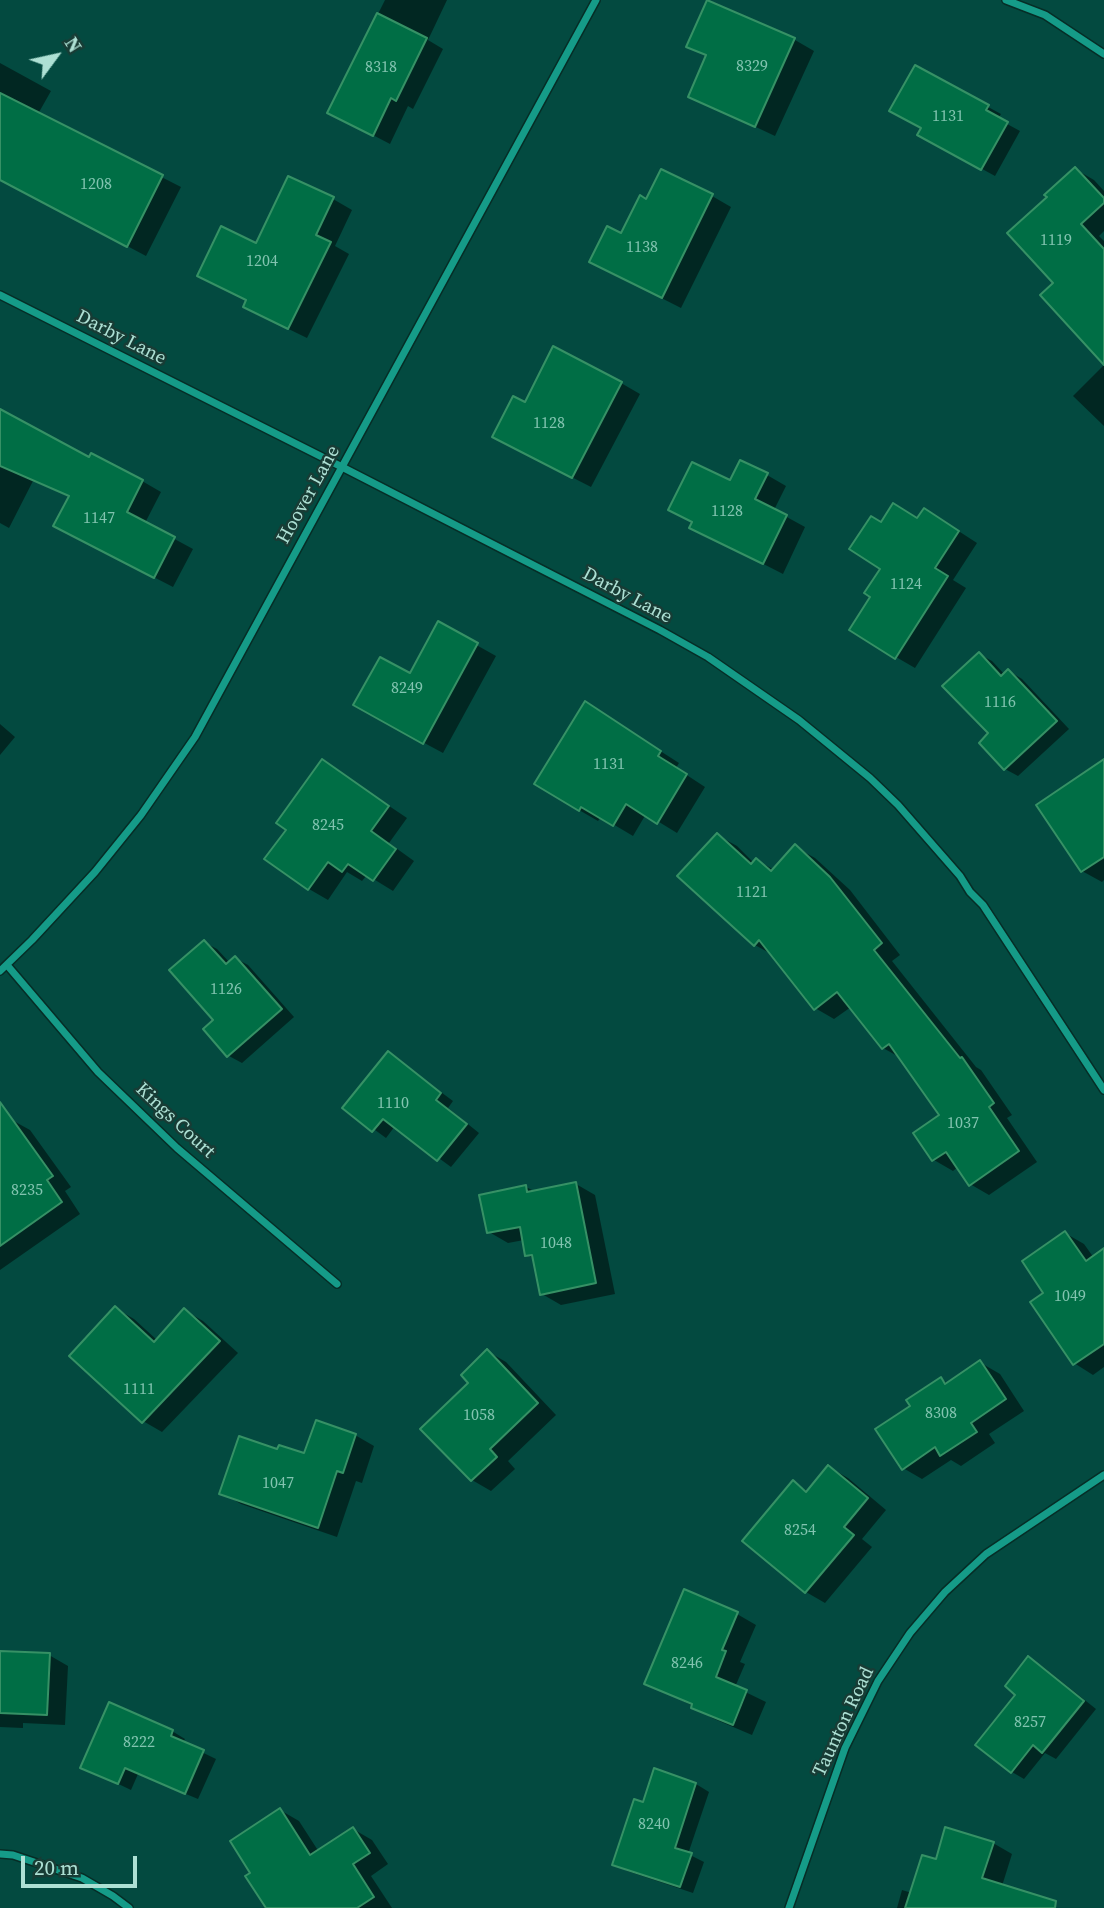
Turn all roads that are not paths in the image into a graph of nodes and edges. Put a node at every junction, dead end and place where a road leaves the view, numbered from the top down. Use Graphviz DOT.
graph roads {
  1 [pos="596,0"];
  2 [pos="1006,0"];
  3 [pos="1104,54"];
  4 [pos="0,295"];
  5 [pos="342,467"];
  6 [pos="3,968"];
  7 [pos="1104,1090"];
  8 [pos="337,1284"];
  9 [pos="1104,1475"];
  10 [pos="0,1854"];
  11 [pos="129,1908"];
  12 [pos="789,1908"];
  1 -- 5 [label="street, Hoover Lane"];
  2 -- 3 [label="street"];
  4 -- 5 [label="street, Darby Lane"];
  5 -- 6 [label="street, Hoover Lane"];
  5 -- 7 [label="street, Darby Lane"];
  6 -- 8 [label="street, Kings Court"];
  9 -- 12 [label="street, Taunton Road"];
  10 -- 11 [label="street"];
}
